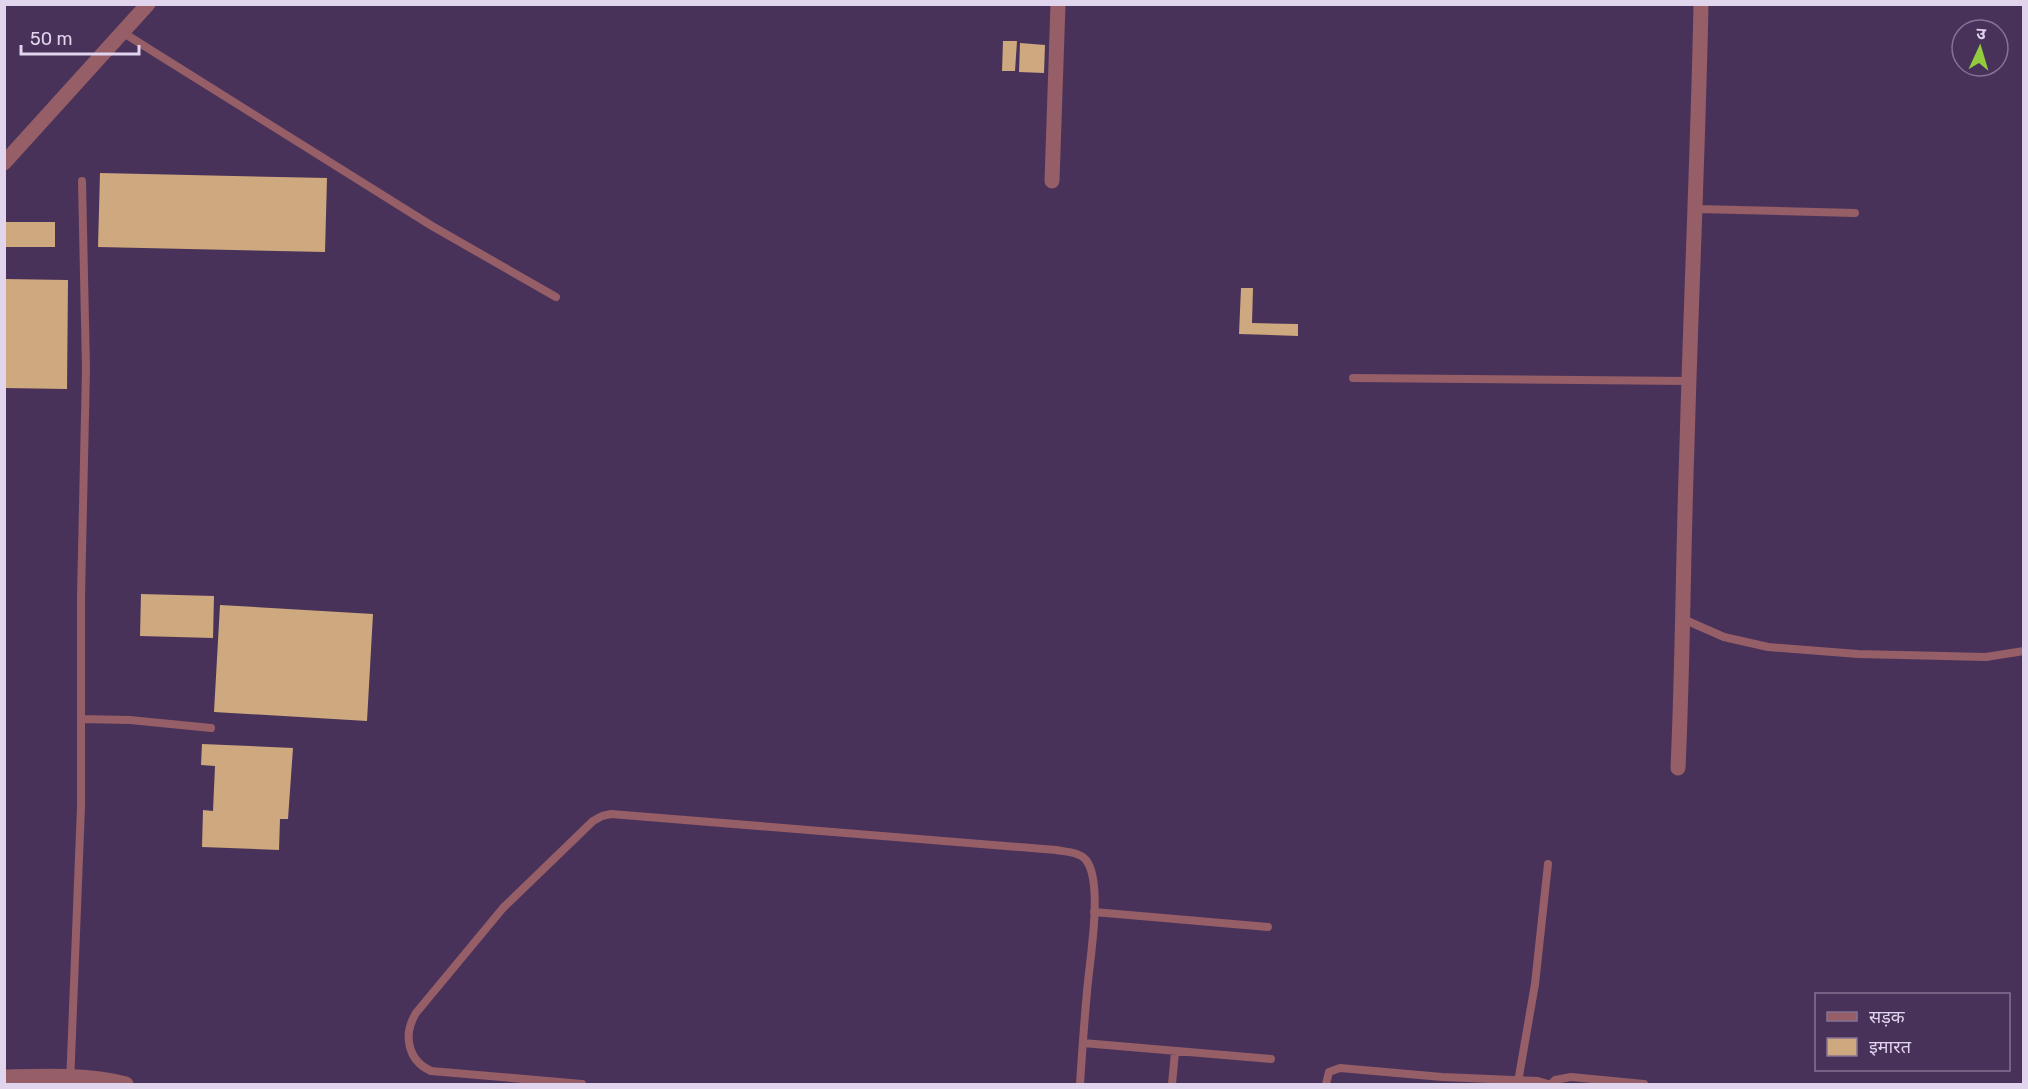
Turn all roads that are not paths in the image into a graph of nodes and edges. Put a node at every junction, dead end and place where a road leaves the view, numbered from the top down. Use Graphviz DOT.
graph roads {
  1 [pos="148,4"];
  2 [pos="1058,4"];
  3 [pos="1701,4"];
  4 [pos="122,32"];
  5 [pos="4,163"];
  6 [pos="82,181"];
  7 [pos="1052,181"];
  8 [pos="1696,209"];
  9 [pos="1855,213"];
  10 [pos="556,297"];
  11 [pos="1353,378"];
  12 [pos="1689,381"];
  13 [pos="1683,619"];
  14 [pos="2024,651"];
  15 [pos="81,720"];
  16 [pos="211,728"];
  17 [pos="1678,768"];
  18 [pos="1548,864"];
  19 [pos="1094,912"];
  20 [pos="1268,927"];
  21 [pos="1083,1043"];
  22 [pos="1175,1052"];
  23 [pos="1271,1059"];
  24 [pos="4,1077"];
  25 [pos="70,1080"];
  26 [pos="1518,1082"];
  27 [pos="126,1084"];
  28 [pos="582,1084"];
  29 [pos="1080,1084"];
  30 [pos="1172,1084"];
  31 [pos="1326,1084"];
  32 [pos="1550,1084"];
  33 [pos="1644,1084"];
  1 -- 4 [label="street"];
  2 -- 7 [label="street"];
  3 -- 8 [label="street"];
  4 -- 5 [label="street"];
  4 -- 10 [label="lane"];
  6 -- 15 [label="lane"];
  8 -- 9 [label="lane"];
  8 -- 12 [label="street"];
  11 -- 12 [label="lane"];
  12 -- 13 [label="street"];
  13 -- 14 [label="lane"];
  13 -- 17 [label="street"];
  15 -- 16 [label="lane"];
  15 -- 25 [label="lane"];
  18 -- 26 [label="lane"];
  19 -- 20 [label="lane"];
  19 -- 21 [label="lane"];
  19 -- 28 [label="lane"];
  21 -- 22 [label="lane"];
  21 -- 29 [label="lane"];
  22 -- 23 [label="lane"];
  22 -- 30 [label="lane"];
  24 -- 25 [label="street"];
  25 -- 27 [label="street"];
  26 -- 31 [label="lane"];
  26 -- 32 [label="lane"];
  32 -- 33 [label="lane"];
}
